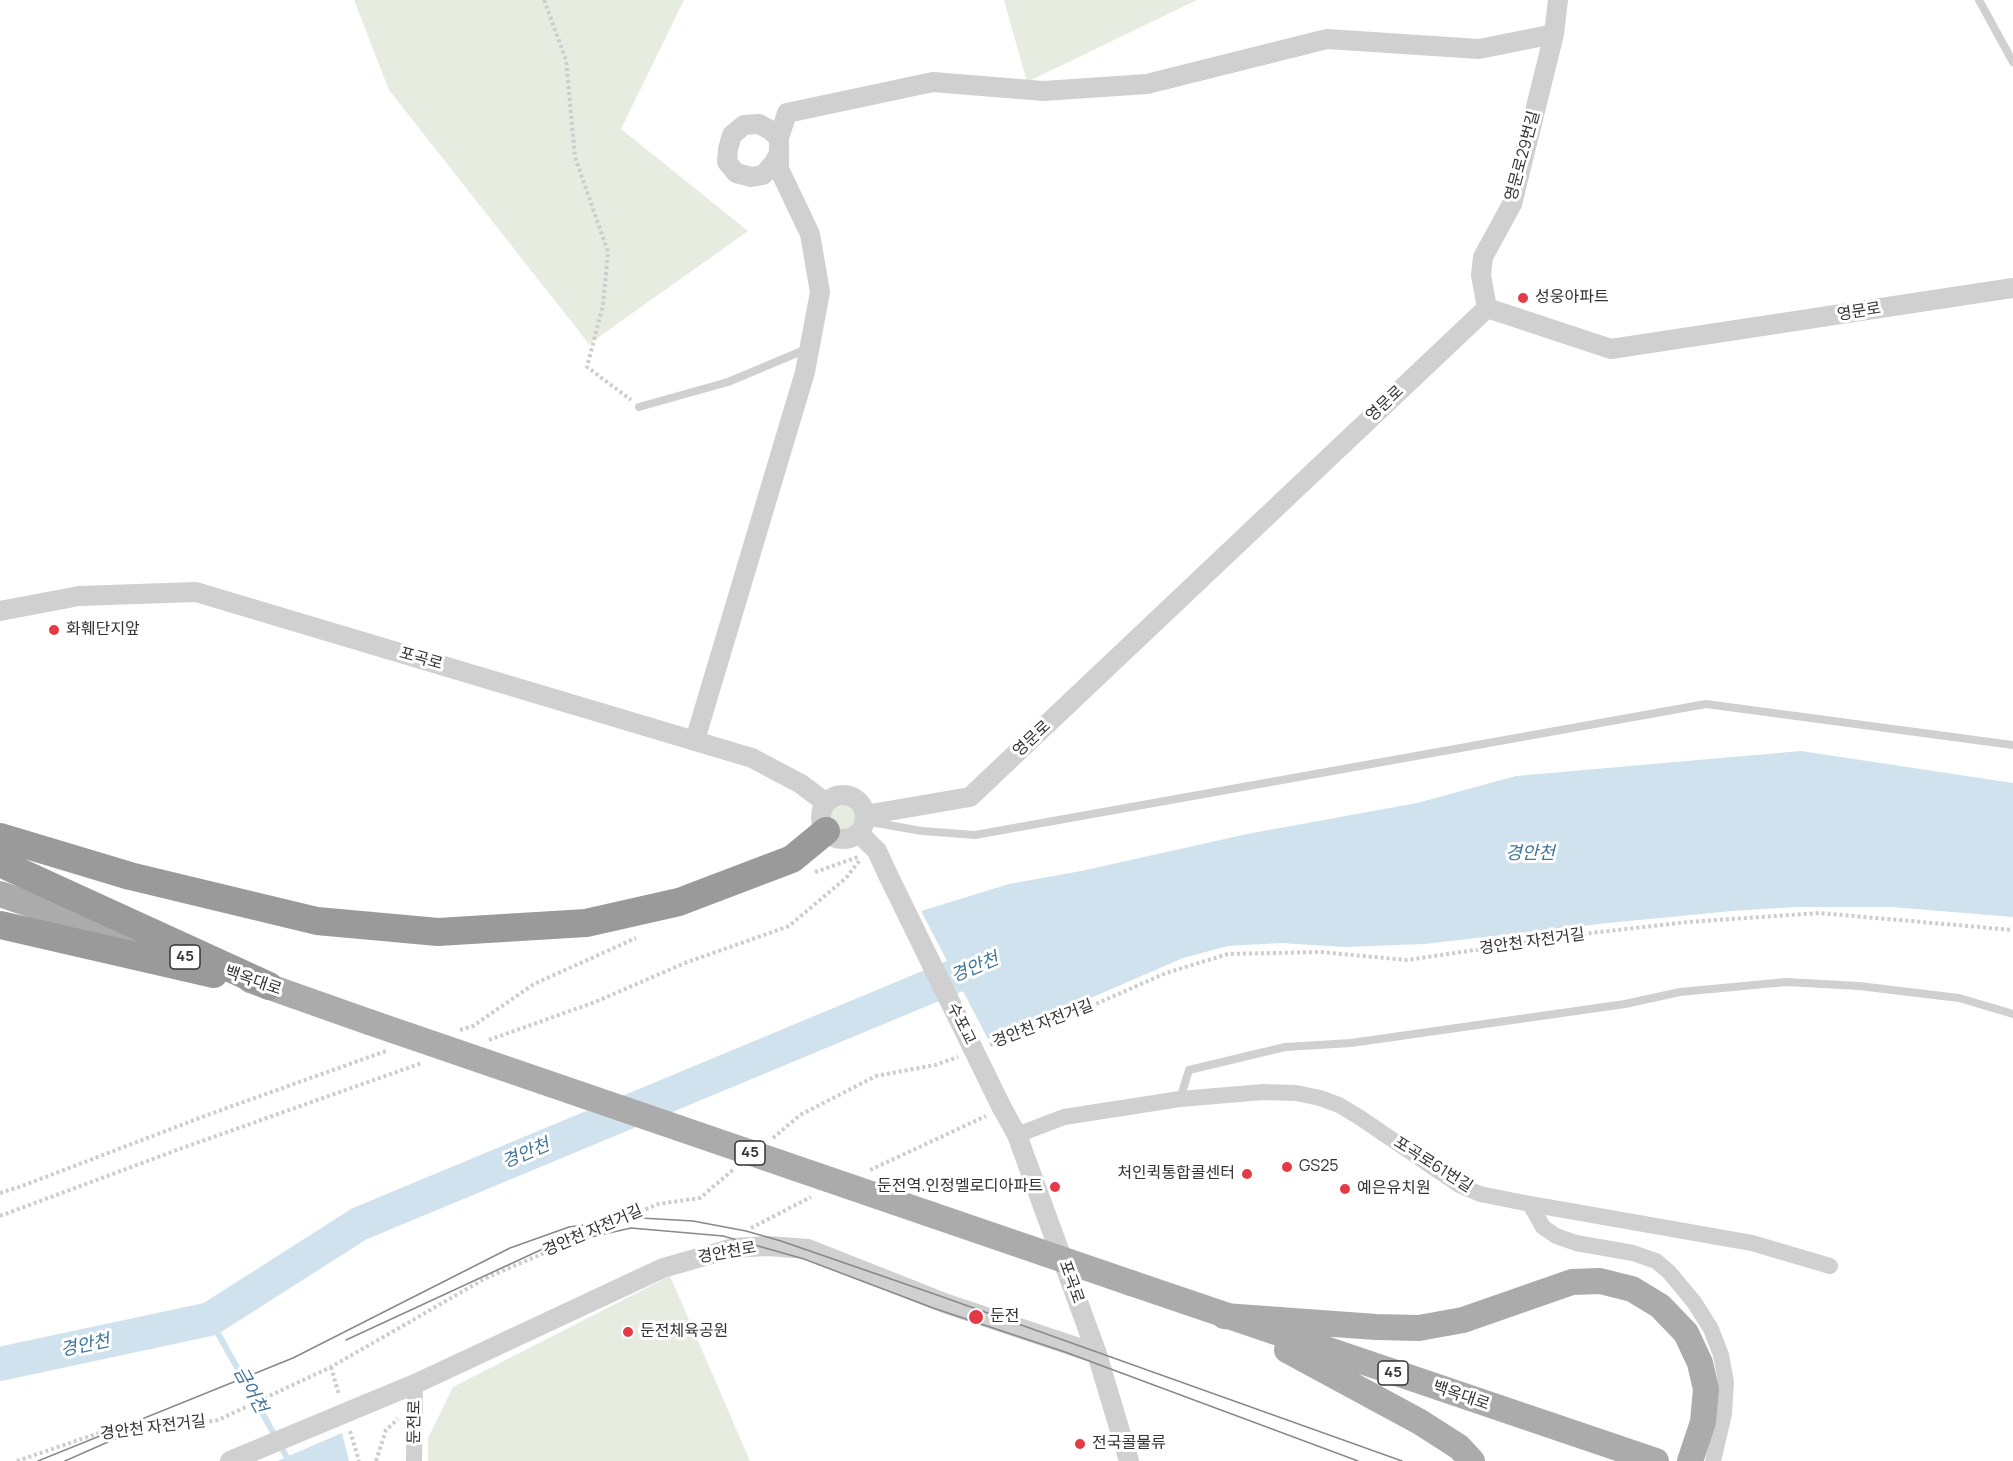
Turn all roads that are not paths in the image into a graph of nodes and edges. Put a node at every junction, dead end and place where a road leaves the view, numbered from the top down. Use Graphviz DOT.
graph roads {
  1 [pos="1558,0"];
  2 [pos="1979,0"];
  3 [pos="1554,34"];
  4 [pos="2013,62"];
  5 [pos="2013,288"];
  6 [pos="1486,308"];
  7 [pos="809,348"];
  8 [pos="639,407"];
  9 [pos="0,610"];
  10 [pos="695,740"];
  11 [pos="2013,745"];
  12 [pos="826,817"];
  13 [pos="863,823"];
  14 [pos="0,837"];
  15 [pos="0,863"];
  16 [pos="0,894"];
  17 [pos="0,925"];
  18 [pos="269,986"];
  19 [pos="2013,1014"];
  20 [pos="1179,1099"];
  21 [pos="1002,1108"];
  22 [pos="1017,1135"];
  23 [pos="1530,1204"];
  24 [pos="1830,1266"];
  25 [pos="1224,1316"];
  26 [pos="1097,1354"];
  27 [pos="415,1384"];
  28 [pos="230,1461"];
  29 [pos="414,1461"];
  30 [pos="1129,1461"];
  31 [pos="1472,1461"];
  32 [pos="1656,1461"];
  33 [pos="1690,1461"];
  34 [pos="1713,1461"];
  1 -- 3 [label="street, 영문로29번길"];
  2 -- 4 [label="lane"];
  3 -- 6 [label="street, 영문로29번길"];
  3 -- 7 [label="street"];
  5 -- 6 [label="street, 영문로"];
  6 -- 13 [label="street, 영문로"];
  7 -- 8 [label="lane"];
  7 -- 10 [label="street"];
  9 -- 10 [label="street, 포곡로"];
  10 -- 12 [label="street, 포곡로"];
  11 -- 13 [label="lane"];
  12 -- 13 [label="street"];
  12 -- 13 [label="street"];
  12 -- 14 [label="highway"];
  13 -- 21 [label="street, 수포교, bridge"];
  15 -- 18 [label="highway"];
  16 -- 18 [label="main road, 백옥대로 / 45"];
  17 -- 18 [label="highway"];
  18 -- 25 [label="main road, 백옥대로 / 45, bridge"];
  19 -- 20 [label="lane"];
  20 -- 22 [label="street, 포곡로61번길"];
  20 -- 23 [label="street, 포곡로61번길"];
  21 -- 22 [label="street, 포곡로"];
  22 -- 26 [label="street, 포곡로"];
  23 -- 24 [label="street, 포곡로61번길"];
  23 -- 34 [label="street"];
  25 -- 31 [label="main road"];
  25 -- 32 [label="main road, 백옥대로 / 45"];
  25 -- 33 [label="main road"];
  26 -- 27 [label="street, 경안천로"];
  26 -- 30 [label="street, 포곡로"];
  27 -- 28 [label="street, 경안천로, bridge"];
  27 -- 29 [label="street, 둔전로"];
}
